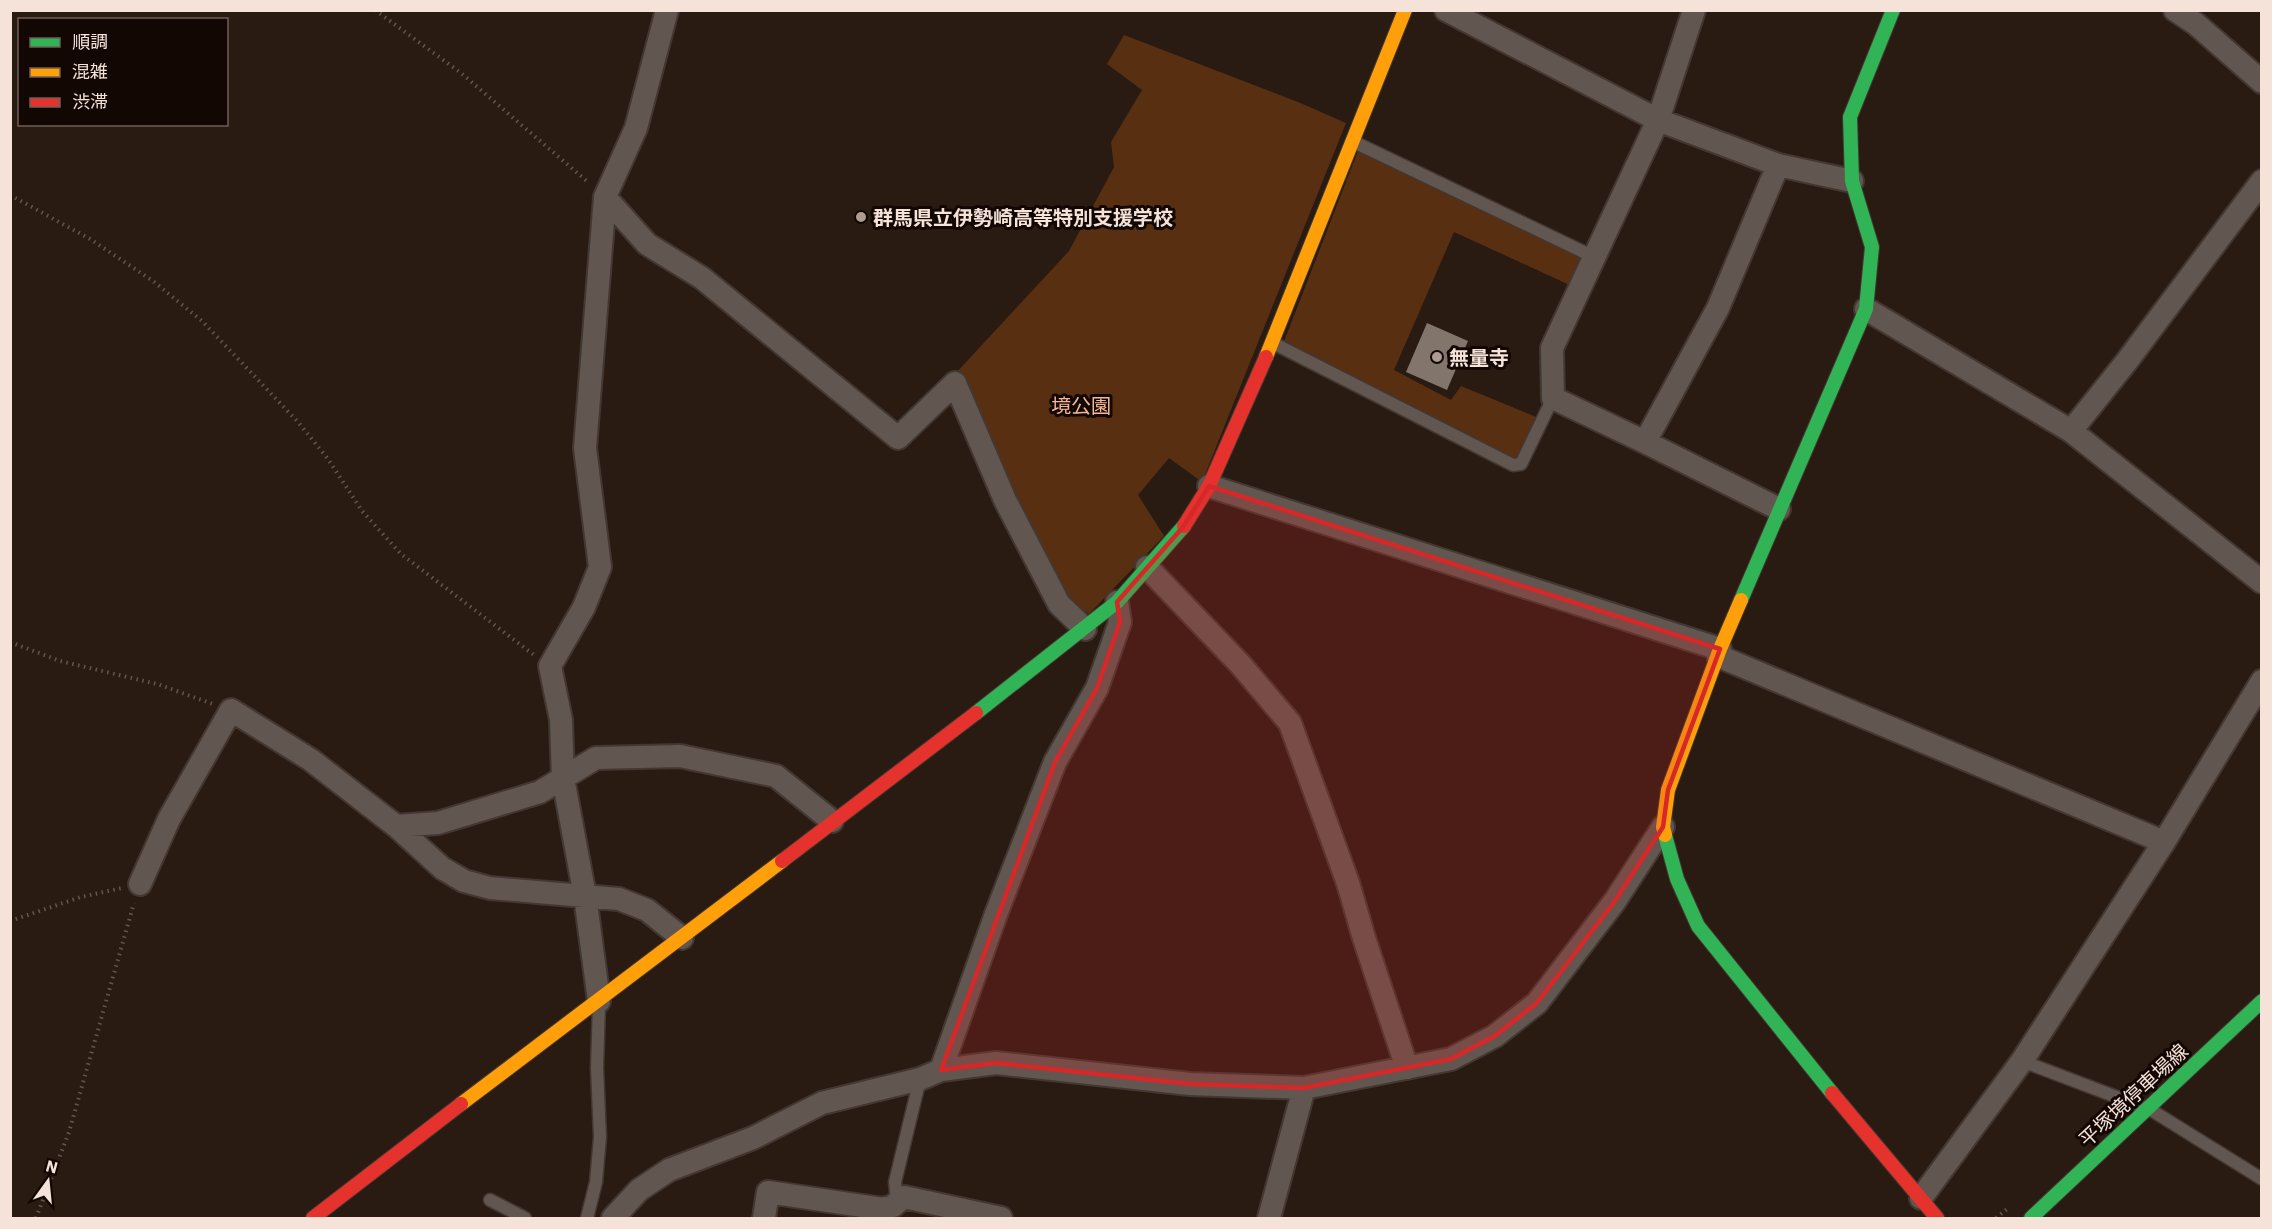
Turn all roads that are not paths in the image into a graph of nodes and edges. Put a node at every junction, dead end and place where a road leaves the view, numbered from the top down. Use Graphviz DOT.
graph roads {
  1 [pos="667,10"];
  2 [pos="1405,10"];
  3 [pos="1446,10"];
  4 [pos="1694,10"];
  5 [pos="1893,10"];
  6 [pos="2175,10"];
  7 [pos="2262,82"];
  8 [pos="1659,120"];
  9 [pos="1353,141"];
  10 [pos="1778,165"];
  11 [pos="1852,181"];
  12 [pos="2262,181"];
  13 [pos="605,197"];
  14 [pos="1594,257"];
  15 [pos="1866,309"];
  16 [pos="1272,343"];
  17 [pos="1553,398"];
  18 [pos="2071,431"];
  19 [pos="1645,442"];
  20 [pos="1209,486"];
  21 [pos="1779,509"];
  22 [pos="1147,567"];
  23 [pos="2262,582"];
  24 [pos="1117,602"];
  25 [pos="1085,629"];
  26 [pos="1719,653"];
  27 [pos="2262,681"];
  28 [pos="563,778"];
  29 [pos="832,822"];
  30 [pos="396,826"];
  31 [pos="1663,827"];
  32 [pos="2164,842"];
  33 [pos="140,884"];
  34 [pos="585,896"];
  35 [pos="682,938"];
  36 [pos="599,1001"];
  37 [pos="2262,1001"];
  38 [pos="2022,1060"];
  39 [pos="1407,1068"];
  40 [pos="941,1070"];
  41 [pos="920,1079"];
  42 [pos="1304,1088"];
  43 [pos="2147,1108"];
  44 [pos="2262,1179"];
  45 [pos="1921,1198"];
  46 [pos="490,1200"];
  47 [pos="897,1202"];
  48 [pos="314,1218"];
  49 [pos="525,1218"];
  50 [pos="587,1218"];
  51 [pos="613,1218"];
  52 [pos="764,1218"];
  53 [pos="1001,1218"];
  54 [pos="1269,1218"];
  55 [pos="1937,1218"];
  56 [pos="2031,1218"];
  1 -- 13 [label="street"];
  2 -- 9 [label="street"];
  3 -- 8 [label="street"];
  4 -- 8 [label="street"];
  5 -- 11 [label="street"];
  6 -- 7 [label="street"];
  8 -- 10 [label="street"];
  8 -- 14 [label="street"];
  9 -- 14 [label="lane"];
  9 -- 16 [label="street"];
  10 -- 11 [label="street"];
  10 -- 19 [label="street"];
  11 -- 15 [label="street"];
  12 -- 18 [label="street"];
  13 -- 25 [label="street"];
  13 -- 28 [label="street"];
  14 -- 17 [label="street"];
  15 -- 18 [label="street"];
  15 -- 21 [label="street"];
  16 -- 17 [label="lane"];
  16 -- 20 [label="street"];
  17 -- 19 [label="street"];
  18 -- 23 [label="street"];
  19 -- 21 [label="street"];
  20 -- 22 [label="street"];
  20 -- 26 [label="street"];
  21 -- 26 [label="street"];
  22 -- 24 [label="street"];
  22 -- 39 [label="street"];
  24 -- 25 [label="street"];
  24 -- 40 [label="street"];
  25 -- 29 [label="street"];
  26 -- 31 [label="street"];
  26 -- 32 [label="street"];
  27 -- 32 [label="street"];
  28 -- 29 [label="street"];
  28 -- 30 [label="street"];
  28 -- 34 [label="street"];
  29 -- 35 [label="street"];
  30 -- 33 [label="street"];
  30 -- 34 [label="street"];
  31 -- 39 [label="street"];
  31 -- 45 [label="street"];
  32 -- 38 [label="street"];
  34 -- 35 [label="street"];
  34 -- 36 [label="street"];
  35 -- 36 [label="street"];
  36 -- 48 [label="street"];
  36 -- 50 [label="lane"];
  37 -- 43 [label="street, 平塚境停車場線"];
  38 -- 43 [label="lane"];
  38 -- 45 [label="street"];
  39 -- 42 [label="street"];
  40 -- 41 [label="street"];
  40 -- 42 [label="street"];
  41 -- 47 [label="lane"];
  41 -- 51 [label="street"];
  42 -- 54 [label="street"];
  43 -- 44 [label="lane"];
  43 -- 56 [label="street, 平塚境停車場線"];
  45 -- 55 [label="street"];
  46 -- 49 [label="lane"];
  47 -- 52 [label="street"];
  47 -- 53 [label="street"];
}
